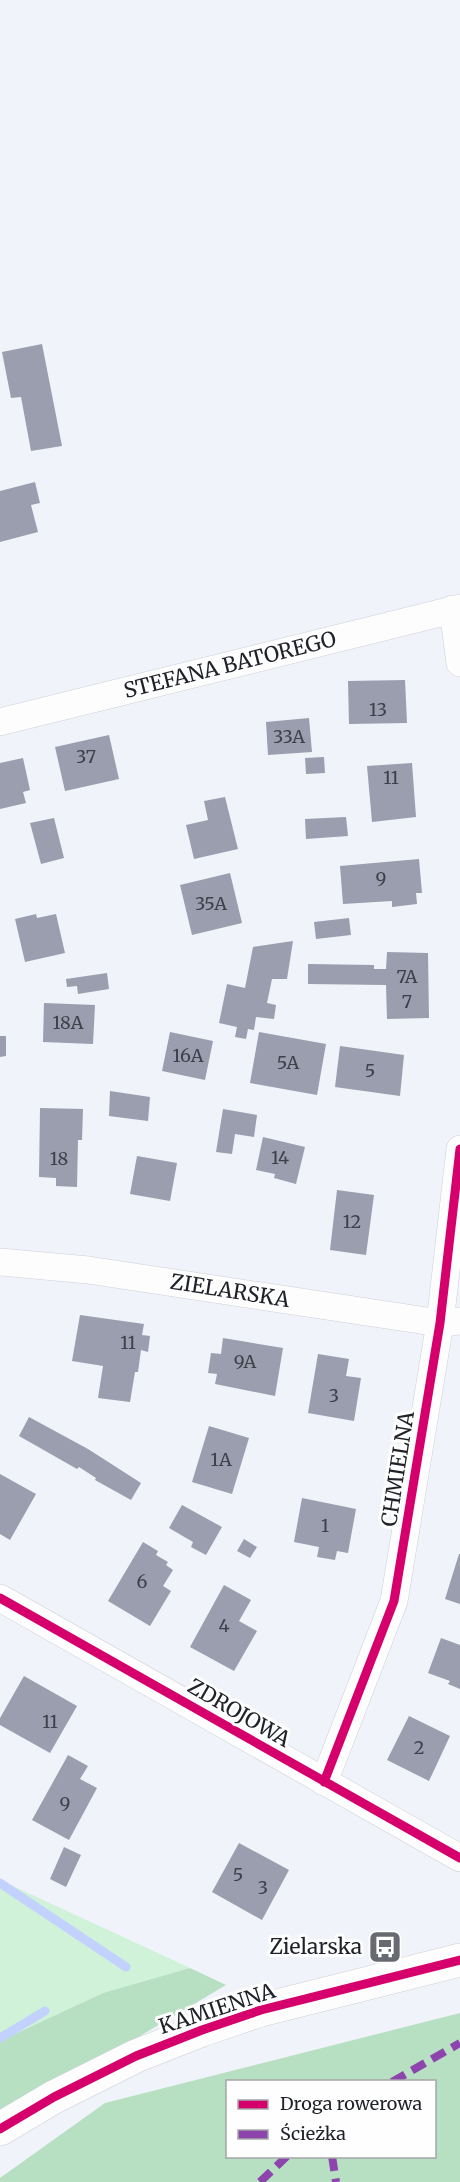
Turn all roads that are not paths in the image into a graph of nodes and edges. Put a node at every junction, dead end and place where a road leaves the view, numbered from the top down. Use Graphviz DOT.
graph roads {
  1 [pos="457,609"];
  2 [pos="460,663"];
  3 [pos="0,722"];
  4 [pos="460,1149"];
  5 [pos="0,1262"];
  6 [pos="450,1322"];
  7 [pos="0,1598"];
  8 [pos="324,1782"];
  9 [pos="460,1858"];
  10 [pos="460,1960"];
  11 [pos="0,2129"];
  1 -- 2 [label="street"];
  1 -- 3 [label="street, STEFANA BATOREGO"];
  4 -- 6 [label="street, CHMIELNA"];
  5 -- 6 [label="street, ZIELARSKA"];
  6 -- 8 [label="street, CHMIELNA"];
  7 -- 8 [label="street, ZDROJOWA"];
  8 -- 9 [label="street, ZDROJOWA"];
  10 -- 11 [label="street, KAMIENNA"];
}
